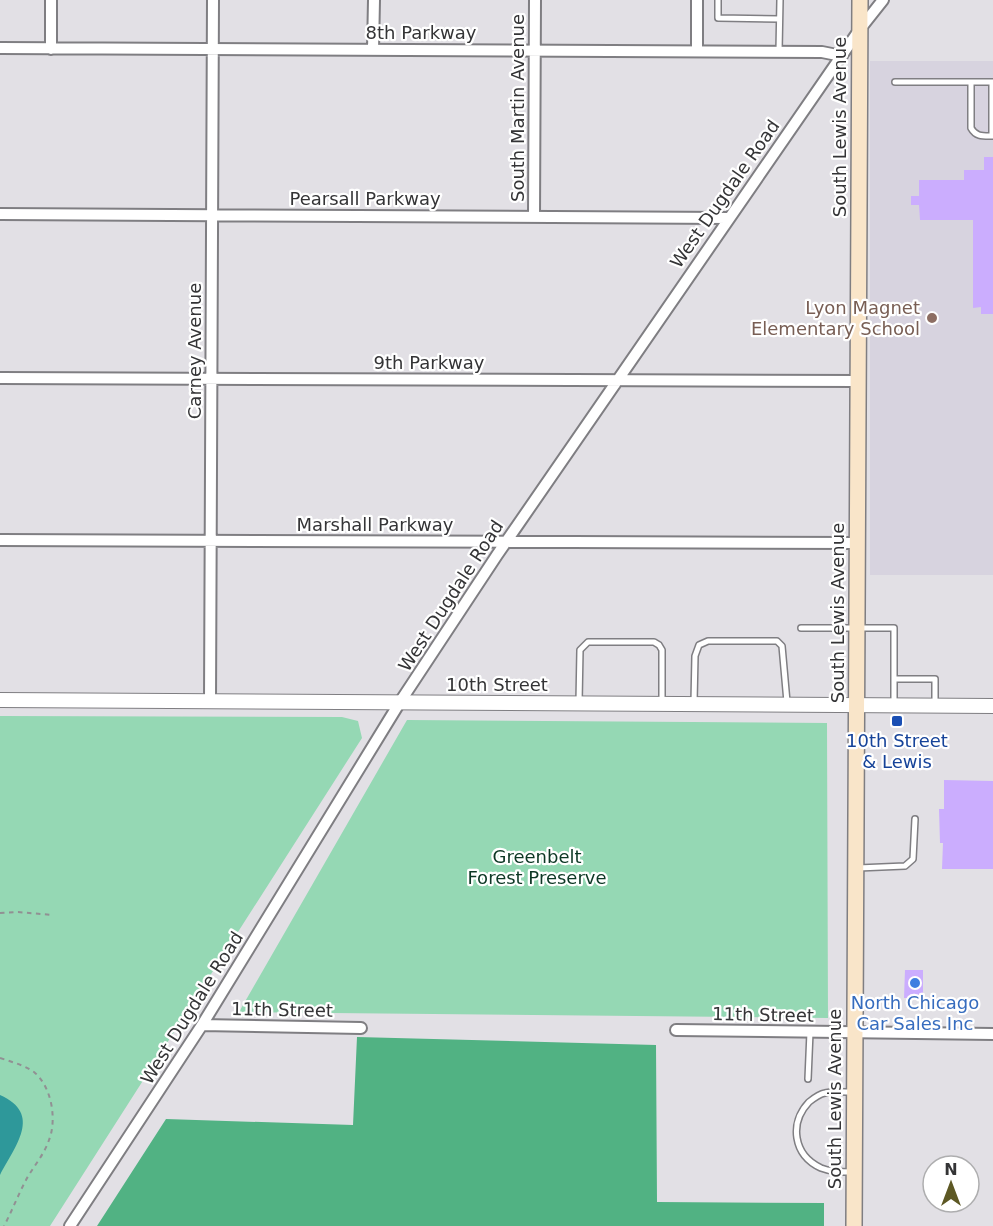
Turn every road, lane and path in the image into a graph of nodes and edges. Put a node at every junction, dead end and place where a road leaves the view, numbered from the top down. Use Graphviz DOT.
graph roads {
  1 [pos="51,0"];
  2 [pos="213,0"];
  3 [pos="374,0"];
  4 [pos="535,0"];
  5 [pos="697,0"];
  6 [pos="718,0"];
  7 [pos="780,0"];
  8 [pos="860,0"];
  9 [pos="883,0"];
  10 [pos="779,19"];
  11 [pos="860,29"];
  12 [pos="0,48"];
  13 [pos="51,49"];
  14 [pos="213,49"];
  15 [pos="373,50"];
  16 [pos="535,50"];
  17 [pos="697,50"];
  18 [pos="779,51"];
  19 [pos="842,56"];
  20 [pos="895,82"];
  21 [pos="971,82"];
  22 [pos="992,82"];
  23 [pos="992,136"];
  24 [pos="0,214"];
  25 [pos="212,215"];
  26 [pos="534,217"];
  27 [pos="729,218"];
  28 [pos="0,378"];
  29 [pos="211,379"];
  30 [pos="616,381"];
  31 [pos="859,381"];
  32 [pos="0,540"];
  33 [pos="210,541"];
  34 [pos="505,542"];
  35 [pos="858,543"];
  36 [pos="858,627"];
  37 [pos="801,628"];
  38 [pos="894,679"];
  39 [pos="0,700"];
  40 [pos="210,701"];
  41 [pos="400,702"];
  42 [pos="579,704"];
  43 [pos="662,704"];
  44 [pos="694,704"];
  45 [pos="787,705"];
  46 [pos="857,705"];
  47 [pos="894,705"];
  48 [pos="935,705"];
  49 [pos="993,706"];
  50 [pos="915,819"];
  51 [pos="856,868"];
  52 [pos="0,913"];
  53 [pos="52,915"];
  54 [pos="202,1025"];
  55 [pos="361,1028"];
  56 [pos="676,1030"];
  57 [pos="810,1032"];
  58 [pos="855,1033"];
  59 [pos="993,1034"];
  60 [pos="0,1058"];
  61 [pos="808,1078"];
  62 [pos="855,1092"];
  63 [pos="854,1173"];
  64 [pos="4,1226"];
  65 [pos="70,1226"];
  66 [pos="854,1226"];
  1 -- 13 [label="street"];
  2 -- 14 [label="street, Carney Avenue"];
  3 -- 15 [label="street"];
  4 -- 16 [label="street, South Martin Avenue"];
  5 -- 17 [label="street"];
  6 -- 10 [label="lane"];
  7 -- 10 [label="lane"];
  8 -- 11 [label="main road, South Lewis Avenue"];
  9 -- 11 [label="street, West Dugdale Road"];
  10 -- 18 [label="lane"];
  11 -- 19 [label="street, West Dugdale Road"];
  11 -- 31 [label="main road, South Lewis Avenue"];
  12 -- 13 [label="street, 8th Parkway"];
  13 -- 14 [label="street, 8th Parkway"];
  14 -- 15 [label="street, 8th Parkway"];
  14 -- 25 [label="street, Carney Avenue"];
  15 -- 16 [label="street, 8th Parkway"];
  16 -- 17 [label="street, 8th Parkway"];
  16 -- 26 [label="street, South Martin Avenue"];
  17 -- 18 [label="street, 8th Parkway"];
  18 -- 19 [label="street, 8th Parkway"];
  19 -- 27 [label="street, West Dugdale Road"];
  20 -- 21 [label="lane"];
  21 -- 22 [label="lane"];
  21 -- 23 [label="lane"];
  22 -- 23 [label="lane"];
  24 -- 25 [label="street, Pearsall Parkway"];
  25 -- 26 [label="street, Pearsall Parkway"];
  25 -- 29 [label="street, Carney Avenue"];
  26 -- 27 [label="street, Pearsall Parkway"];
  27 -- 30 [label="street, West Dugdale Road"];
  28 -- 29 [label="street, 9th Parkway"];
  29 -- 30 [label="street, 9th Parkway"];
  29 -- 33 [label="street, Carney Avenue"];
  30 -- 31 [label="street, 9th Parkway"];
  30 -- 34 [label="street, West Dugdale Road"];
  31 -- 35 [label="main road, South Lewis Avenue"];
  32 -- 33 [label="street, Marshall Parkway"];
  33 -- 34 [label="street, Marshall Parkway"];
  33 -- 40 [label="street, Carney Avenue"];
  34 -- 35 [label="street, Marshall Parkway"];
  34 -- 41 [label="street, West Dugdale Road"];
  35 -- 36 [label="main road, South Lewis Avenue"];
  36 -- 37 [label="lane"];
  36 -- 38 [label="lane"];
  36 -- 46 [label="main road, South Lewis Avenue"];
  38 -- 47 [label="lane"];
  38 -- 48 [label="lane"];
  39 -- 40 [label="street, 10th Street"];
  40 -- 41 [label="street, 10th Street"];
  41 -- 42 [label="street, 10th Street"];
  41 -- 54 [label="street, West Dugdale Road"];
  42 -- 43 [label="street, 10th Street"];
  42 -- 43 [label="lane"];
  43 -- 44 [label="street, 10th Street"];
  44 -- 45 [label="street, 10th Street"];
  44 -- 45 [label="lane"];
  45 -- 46 [label="street, 10th Street"];
  46 -- 47 [label="street, 10th Street"];
  46 -- 51 [label="main road, South Lewis Avenue"];
  47 -- 48 [label="street, 10th Street"];
  48 -- 49 [label="street, 10th Street"];
  50 -- 51 [label="lane"];
  51 -- 58 [label="main road, South Lewis Avenue"];
  52 -- 53 [label="path"];
  54 -- 55 [label="street, 11th Street"];
  54 -- 65 [label="street, West Dugdale Road"];
  56 -- 57 [label="street, 11th Street"];
  57 -- 58 [label="street, 11th Street"];
  57 -- 61 [label="lane"];
  58 -- 59 [label="street, 11th Street"];
  58 -- 62 [label="main road, South Lewis Avenue"];
  60 -- 64 [label="path"];
  62 -- 63 [label="main road, South Lewis Avenue"];
  62 -- 63 [label="lane"];
  63 -- 66 [label="main road, South Lewis Avenue"];
}
